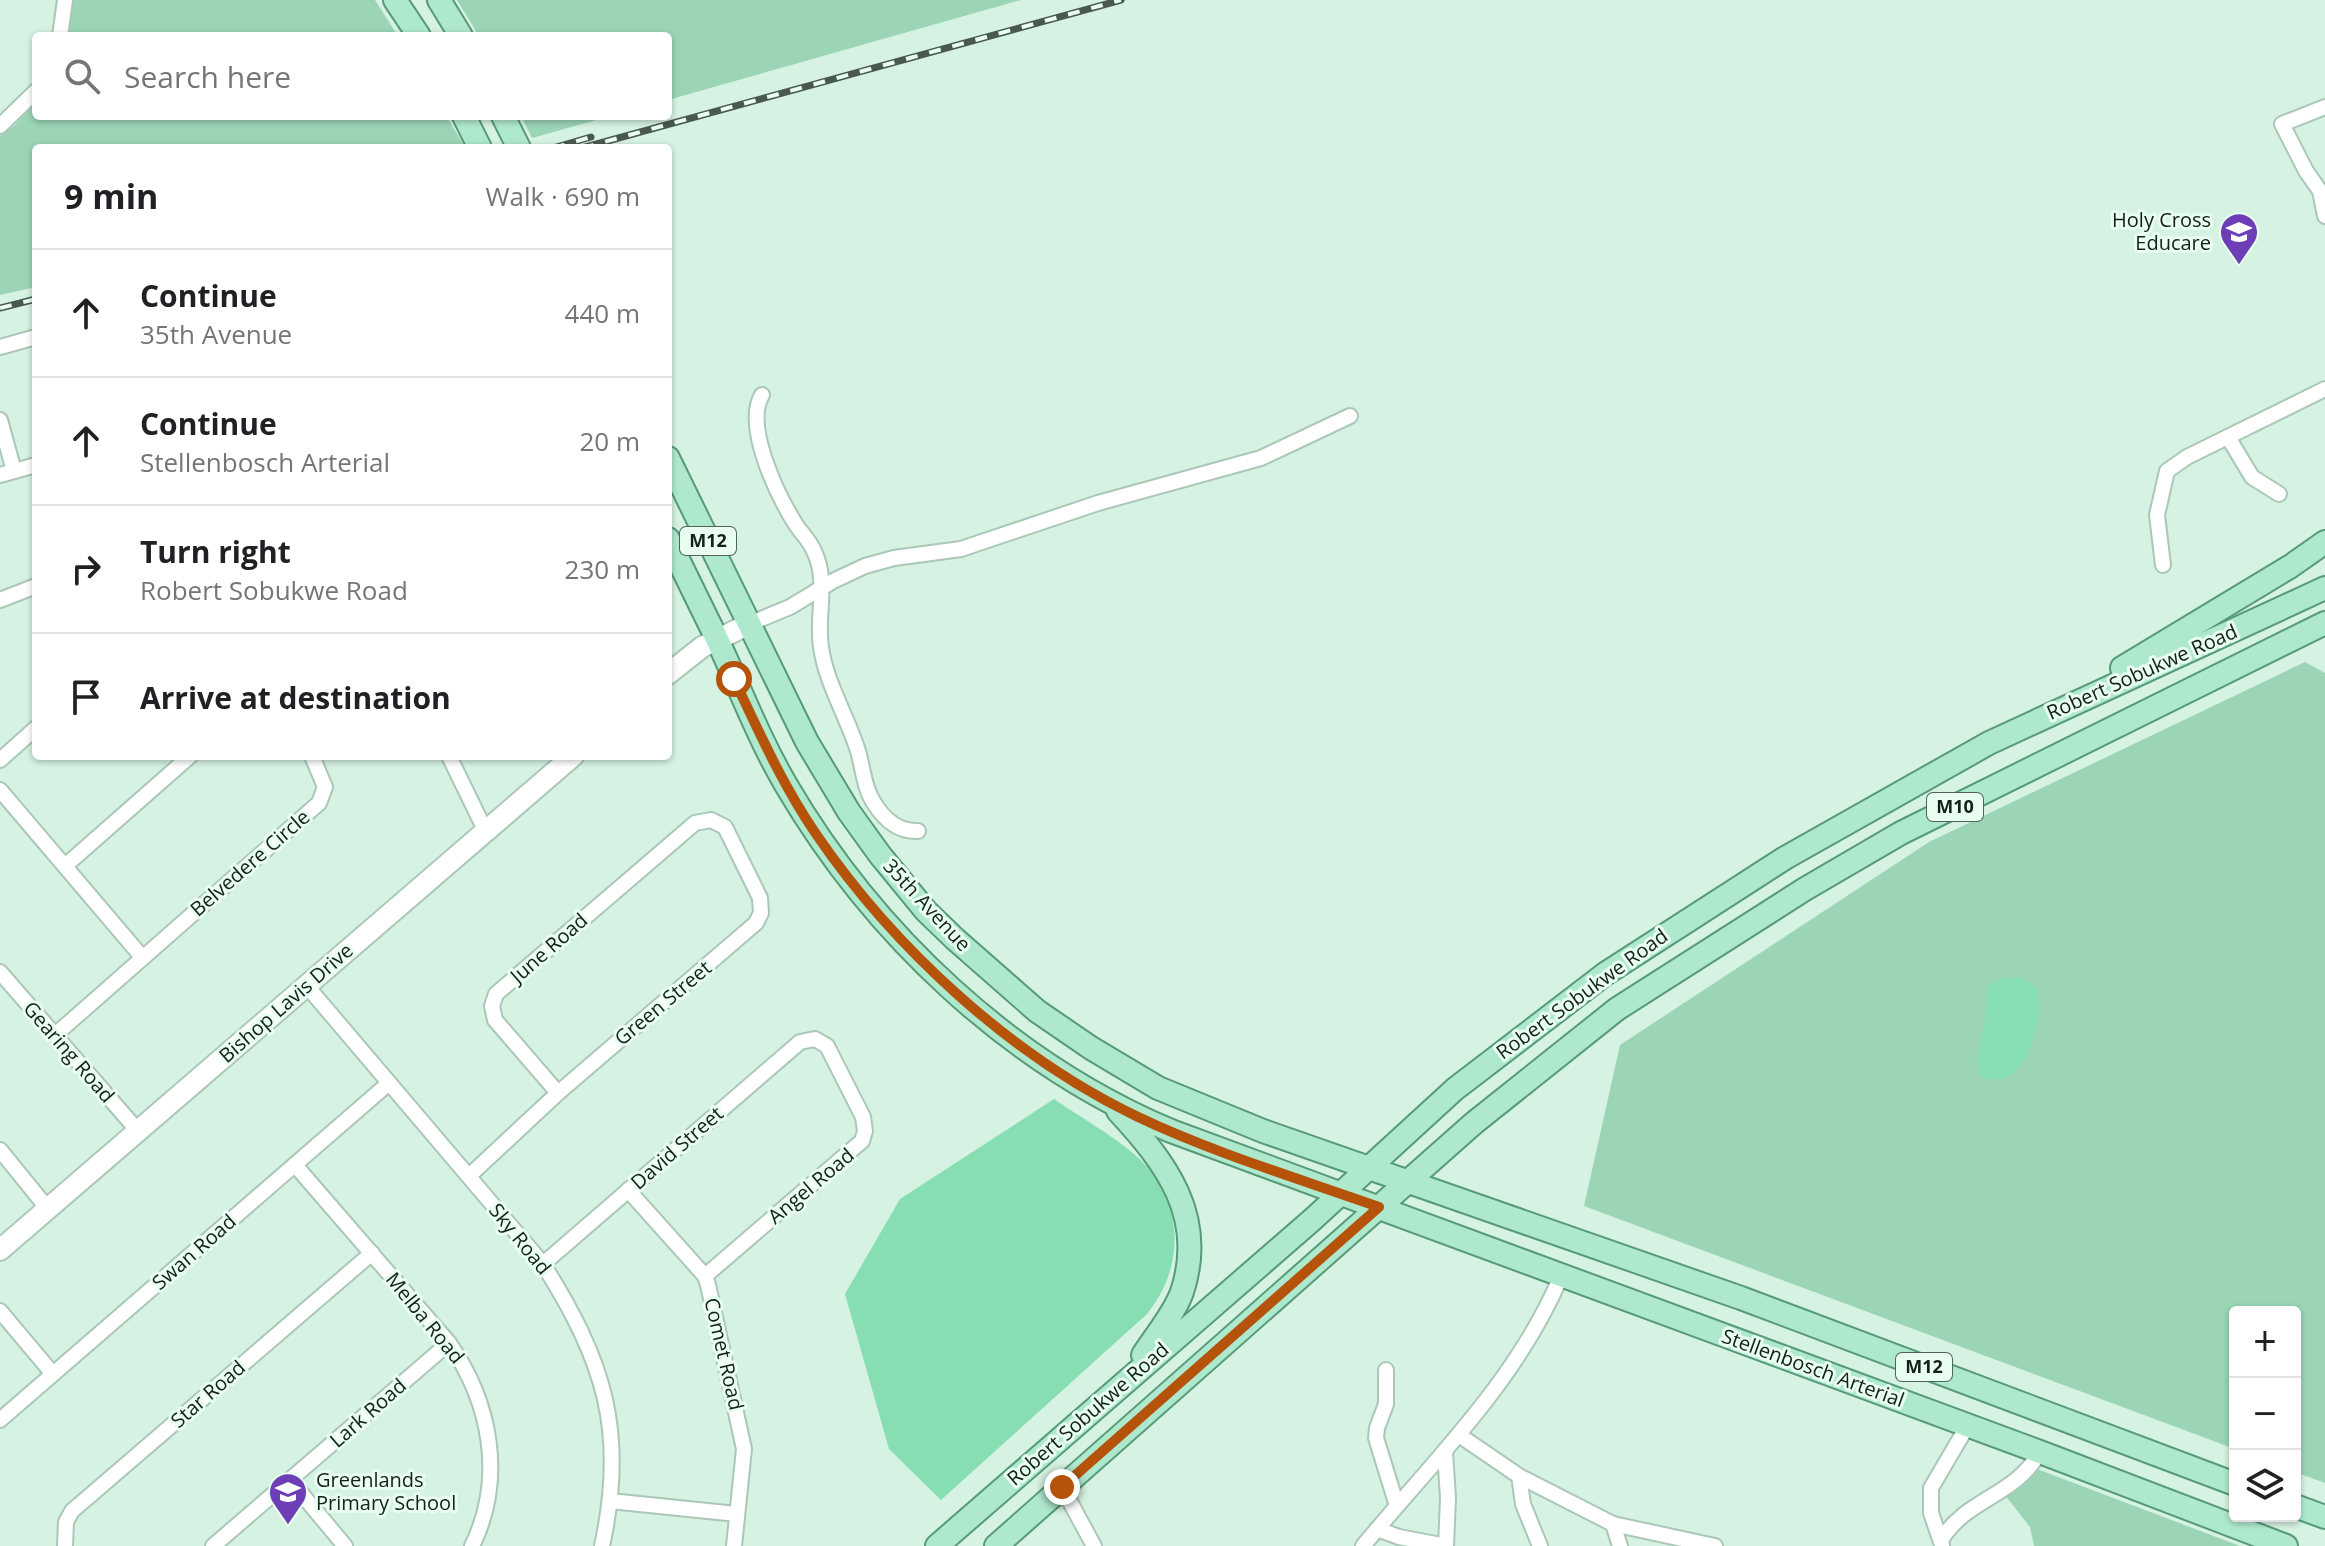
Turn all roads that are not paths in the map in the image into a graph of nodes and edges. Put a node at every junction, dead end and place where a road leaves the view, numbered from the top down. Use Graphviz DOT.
graph roads {
  1 [pos="65,0"];
  2 [pos="395,0"];
  3 [pos="439,0"];
  4 [pos="61,32"];
  5 [pos="416,32"];
  6 [pos="459,32"];
  7 [pos="32,95"];
  8 [pos="2325,107"];
  9 [pos="506,120"];
  10 [pos="0,126"];
  11 [pos="517,144"];
  12 [pos="2325,216"];
  13 [pos="32,338"];
  14 [pos="0,347"];
  15 [pos="2325,389"];
  16 [pos="762,395"];
  17 [pos="1350,416"];
  18 [pos="0,420"];
  19 [pos="2228,437"];
  20 [pos="32,466"];
  21 [pos="672,466"];
  22 [pos="7,473"];
  23 [pos="2279,494"];
  24 [pos="2325,542"];
  25 [pos="672,547"];
  26 [pos="2163,565"];
  27 [pos="823,587"];
  28 [pos="32,588"];
  29 [pos="2325,588"];
  30 [pos="0,600"];
  31 [pos="2325,623"];
  32 [pos="749,624"];
  33 [pos="717,639"];
  34 [pos="672,671"];
  35 [pos="2032,722"];
  36 [pos="32,732"];
  37 [pos="0,760"];
  38 [pos="185,760"];
  39 [pos="314,760"];
  40 [pos="451,760"];
  41 [pos="568,760"];
  42 [pos="0,790"];
  43 [pos="695,823"];
  44 [pos="918,831"];
  45 [pos="486,832"];
  46 [pos="65,866"];
  47 [pos="142,957"];
  48 [pos="0,972"];
  49 [pos="306,985"];
  50 [pos="55,1035"];
  51 [pos="815,1039"];
  52 [pos="389,1083"];
  53 [pos="558,1093"];
  54 [pos="1110,1103"];
  55 [pos="138,1131"];
  56 [pos="0,1150"];
  57 [pos="295,1165"];
  58 [pos="1367,1167"];
  59 [pos="469,1176"];
  60 [pos="1409,1181"];
  61 [pos="628,1190"];
  62 [pos="1340,1193"];
  63 [pos="1379,1207"];
  64 [pos="48,1209"];
  65 [pos="0,1250"];
  66 [pos="372,1253"];
  67 [pos="543,1264"];
  68 [pos="705,1276"];
  69 [pos="1561,1276"];
  70 [pos="0,1311"];
  71 [pos="449,1343"];
  72 [pos="1386,1370"];
  73 [pos="53,1374"];
  74 [pos="1127,1379"];
  75 [pos="0,1420"];
  76 [pos="1968,1425"];
  77 [pos="1459,1435"];
  78 [pos="1445,1452"];
  79 [pos="2040,1452"];
  80 [pos="1519,1476"];
  81 [pos="290,1480"];
  82 [pos="2229,1482"];
  83 [pos="1062,1487"];
  84 [pos="610,1501"];
  85 [pos="1397,1506"];
  86 [pos="2301,1508"];
  87 [pos="737,1514"];
  88 [pos="2325,1517"];
  89 [pos="1613,1524"];
  90 [pos="1377,1529"];
  91 [pos="1941,1543"];
  92 [pos="65,1546"];
  93 [pos="213,1546"];
  94 [pos="345,1546"];
  95 [pos="472,1546"];
  96 [pos="602,1546"];
  97 [pos="734,1546"];
  98 [pos="937,1546"];
  99 [pos="996,1546"];
  100 [pos="1094,1546"];
  101 [pos="1363,1546"];
  102 [pos="1446,1546"];
  103 [pos="1540,1546"];
  104 [pos="1620,1546"];
  105 [pos="1715,1546"];
  106 [pos="2286,1546"];
  1 -- 4 [label="street"];
  2 -- 5 [label="main road"];
  3 -- 6 [label="main road"];
  7 -- 10 [label="street"];
  8 -- 12 [label="street"];
  9 -- 11 [label="main road"];
  13 -- 14 [label="street"];
  15 -- 19 [label="street"];
  16 -- 27 [label="street"];
  17 -- 27 [label="street"];
  18 -- 22 [label="street"];
  19 -- 23 [label="street"];
  19 -- 26 [label="street"];
  20 -- 22 [label="street"];
  21 -- 32 [label="main road, 35th Avenue / M12"];
  24 -- 35 [label="main road"];
  25 -- 33 [label="main road, 35th Avenue / M12"];
  27 -- 32 [label="street"];
  27 -- 44 [label="street"];
  28 -- 30 [label="street"];
  29 -- 35 [label="main road, Robert Sobukwe Road / M10"];
  31 -- 60 [label="main road, Robert Sobukwe Road / M10"];
  32 -- 33 [label="street"];
  32 -- 58 [label="main road, 35th Avenue / M12"];
  33 -- 34 [label="street"];
  33 -- 54 [label="main road, 35th Avenue / M12"];
  35 -- 58 [label="main road, Robert Sobukwe Road / M10"];
  36 -- 37 [label="street"];
  38 -- 46 [label="street"];
  39 -- 47 [label="street, Belvedere Circle"];
  40 -- 45 [label="street"];
  41 -- 45 [label="street, Bishop Lavis Drive"];
  42 -- 46 [label="street"];
  43 -- 53 [label="street, June Road"];
  43 -- 53 [label="street, Green Street"];
  45 -- 49 [label="street, Bishop Lavis Drive"];
  46 -- 47 [label="street"];
  47 -- 50 [label="street, Belvedere Circle"];
  48 -- 50 [label="street, Gearing Road"];
  49 -- 52 [label="street, Sky Road"];
  49 -- 55 [label="street, Bishop Lavis Drive"];
  50 -- 55 [label="street, Gearing Road"];
  51 -- 61 [label="street, David Street"];
  51 -- 68 [label="street, Angel Road"];
  52 -- 57 [label="street, Swan Road"];
  52 -- 59 [label="street, Sky Road"];
  53 -- 59 [label="street, Green Street"];
  54 -- 62 [label="main road, 35th Avenue / M12"];
  54 -- 74 [label="main road"];
  55 -- 64 [label="street, Bishop Lavis Drive"];
  56 -- 64 [label="street"];
  57 -- 66 [label="street, Melba Road"];
  57 -- 73 [label="street, Swan Road"];
  58 -- 60 [label="main road, Stellenbosch Arterial / M12"];
  58 -- 62 [label="main road, Robert Sobukwe Road / M10"];
  59 -- 67 [label="street, Sky Road"];
  60 -- 63 [label="main road, Robert Sobukwe Road / M10"];
  60 -- 82 [label="main road, Stellenbosch Arterial / M12"];
  61 -- 67 [label="street, David Street"];
  61 -- 68 [label="street, Comet Road"];
  62 -- 63 [label="main road, Stellenbosch Arterial / M12"];
  62 -- 74 [label="main road, Robert Sobukwe Road / M10"];
  63 -- 69 [label="main road, Stellenbosch Arterial / M12"];
  63 -- 83 [label="main road, Robert Sobukwe Road / M10"];
  64 -- 65 [label="street, Bishop Lavis Drive"];
  66 -- 71 [label="street, Melba Road"];
  66 -- 92 [label="street, Star Road"];
  67 -- 84 [label="street, Sky Road"];
  68 -- 87 [label="street, Comet Road"];
  69 -- 76 [label="main road, Stellenbosch Arterial / M12"];
  69 -- 77 [label="street"];
  70 -- 73 [label="street"];
  71 -- 81 [label="street, Lark Road"];
  71 -- 95 [label="street, Melba Road"];
  72 -- 85 [label="street"];
  73 -- 75 [label="street, Swan Road"];
  74 -- 98 [label="main road, Robert Sobukwe Road / M10"];
  76 -- 79 [label="main road, Stellenbosch Arterial / M12"];
  76 -- 91 [label="street"];
  77 -- 78 [label="street"];
  77 -- 80 [label="street"];
  78 -- 85 [label="street"];
  78 -- 102 [label="street"];
  79 -- 91 [label="street"];
  79 -- 106 [label="main road, Stellenbosch Arterial / M12"];
  80 -- 89 [label="street"];
  80 -- 103 [label="street"];
  81 -- 93 [label="street, Lark Road"];
  81 -- 94 [label="street"];
  83 -- 99 [label="main road, Robert Sobukwe Road / M10"];
  83 -- 100 [label="street"];
  84 -- 87 [label="street"];
  84 -- 96 [label="street, Sky Road"];
  85 -- 90 [label="street"];
  86 -- 88 [label="main road"];
  87 -- 97 [label="street, Comet Road"];
  89 -- 104 [label="street"];
  89 -- 105 [label="street"];
  90 -- 101 [label="street"];
  90 -- 102 [label="street"];
}
